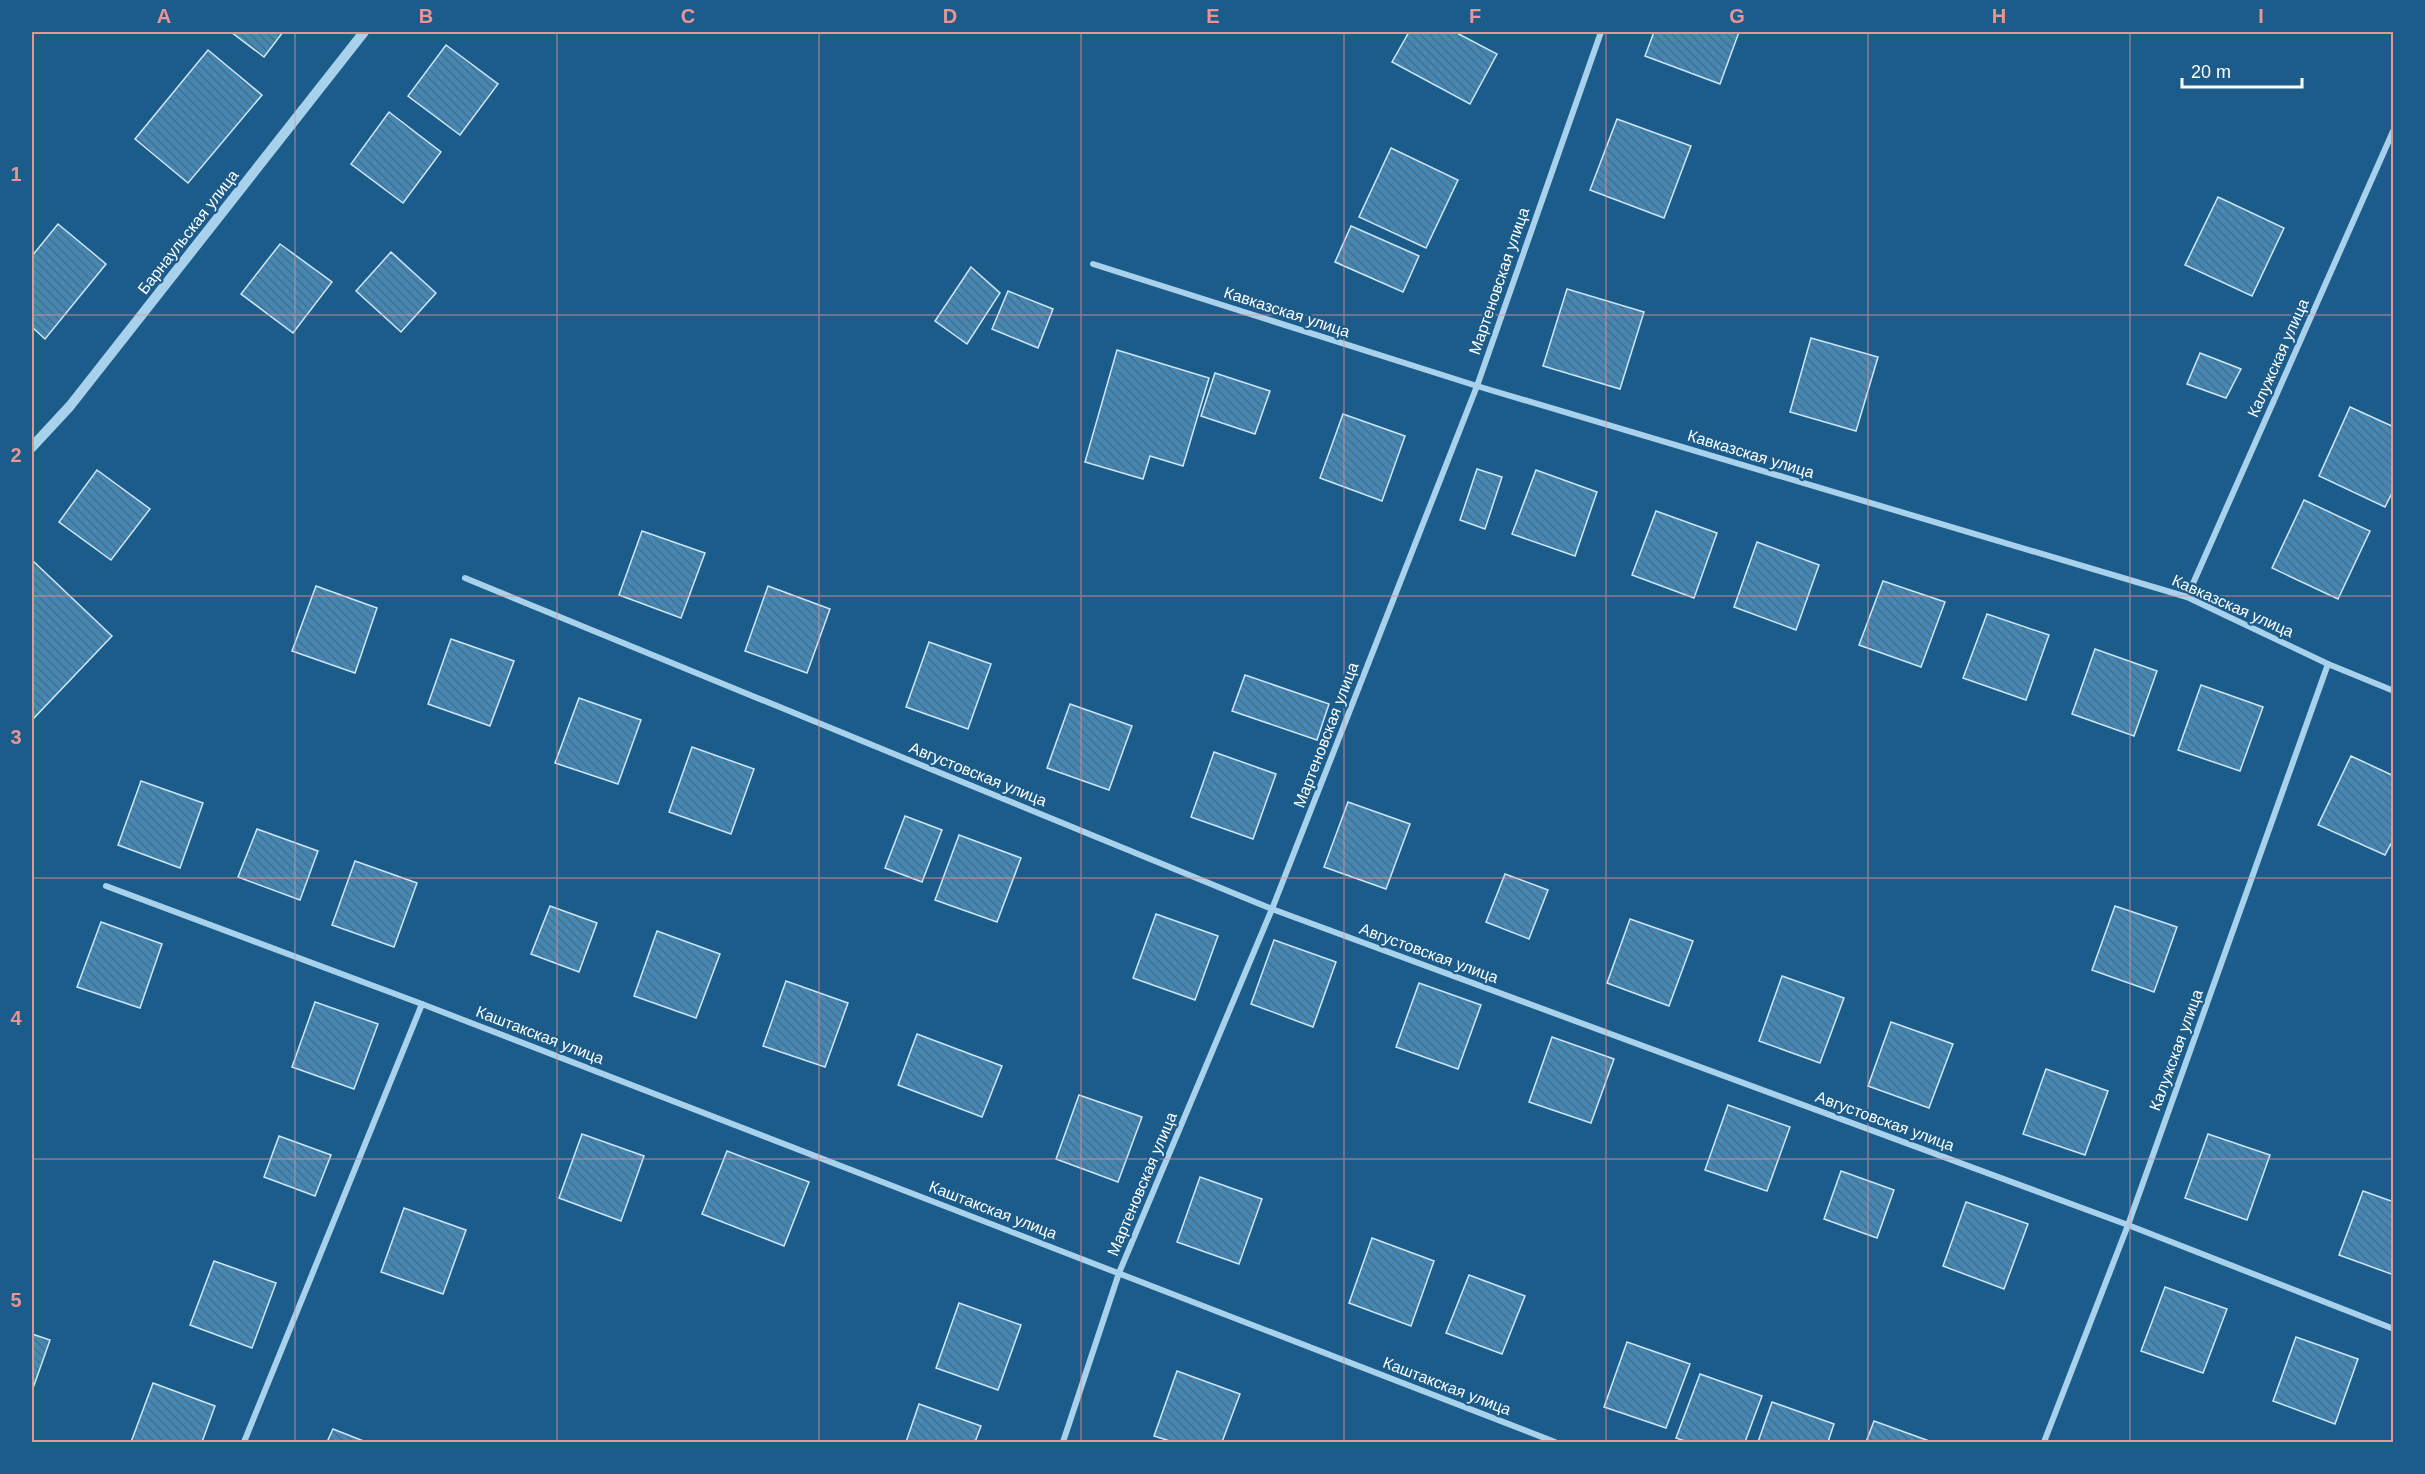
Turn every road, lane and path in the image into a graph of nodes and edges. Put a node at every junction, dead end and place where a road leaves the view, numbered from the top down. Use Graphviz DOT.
graph roads {
  1 [pos="364,32"];
  2 [pos="1601,32"];
  3 [pos="2394,129"];
  4 [pos="1093,264"];
  5 [pos="1477,386"];
  6 [pos="32,447"];
  7 [pos="465,578"];
  8 [pos="2187,597"];
  9 [pos="2328,664"];
  10 [pos="2394,691"];
  11 [pos="106,886"];
  12 [pos="1272,909"];
  13 [pos="422,1004"];
  14 [pos="2128,1225"];
  15 [pos="1119,1273"];
  16 [pos="2394,1329"];
  17 [pos="244,1443"];
  18 [pos="1063,1443"];
  19 [pos="1555,1443"];
  20 [pos="2044,1443"];
  1 -- 6 [label="street, Барнаульская улица"];
  2 -- 5 [label="street, Мартеновская улица"];
  3 -- 8 [label="street, Калужская улица"];
  4 -- 5 [label="street, Кавказская улица"];
  5 -- 8 [label="street, Кавказская улица"];
  5 -- 12 [label="street, Мартеновская улица"];
  7 -- 12 [label="street, Августовская улица"];
  8 -- 9 [label="street, Кавказская улица"];
  9 -- 10 [label="street, Кавказская улица"];
  9 -- 14 [label="street, Калужская улица"];
  11 -- 13 [label="street, Каштакская улица"];
  12 -- 14 [label="street, Августовская улица"];
  12 -- 15 [label="street, Мартеновская улица"];
  13 -- 15 [label="street, Каштакская улица"];
  13 -- 17 [label="street"];
  14 -- 16 [label="street, Августовская улица"];
  14 -- 20 [label="street, Калужская улица"];
  15 -- 18 [label="street, Мартеновская улица"];
  15 -- 19 [label="street, Каштакская улица"];
}
